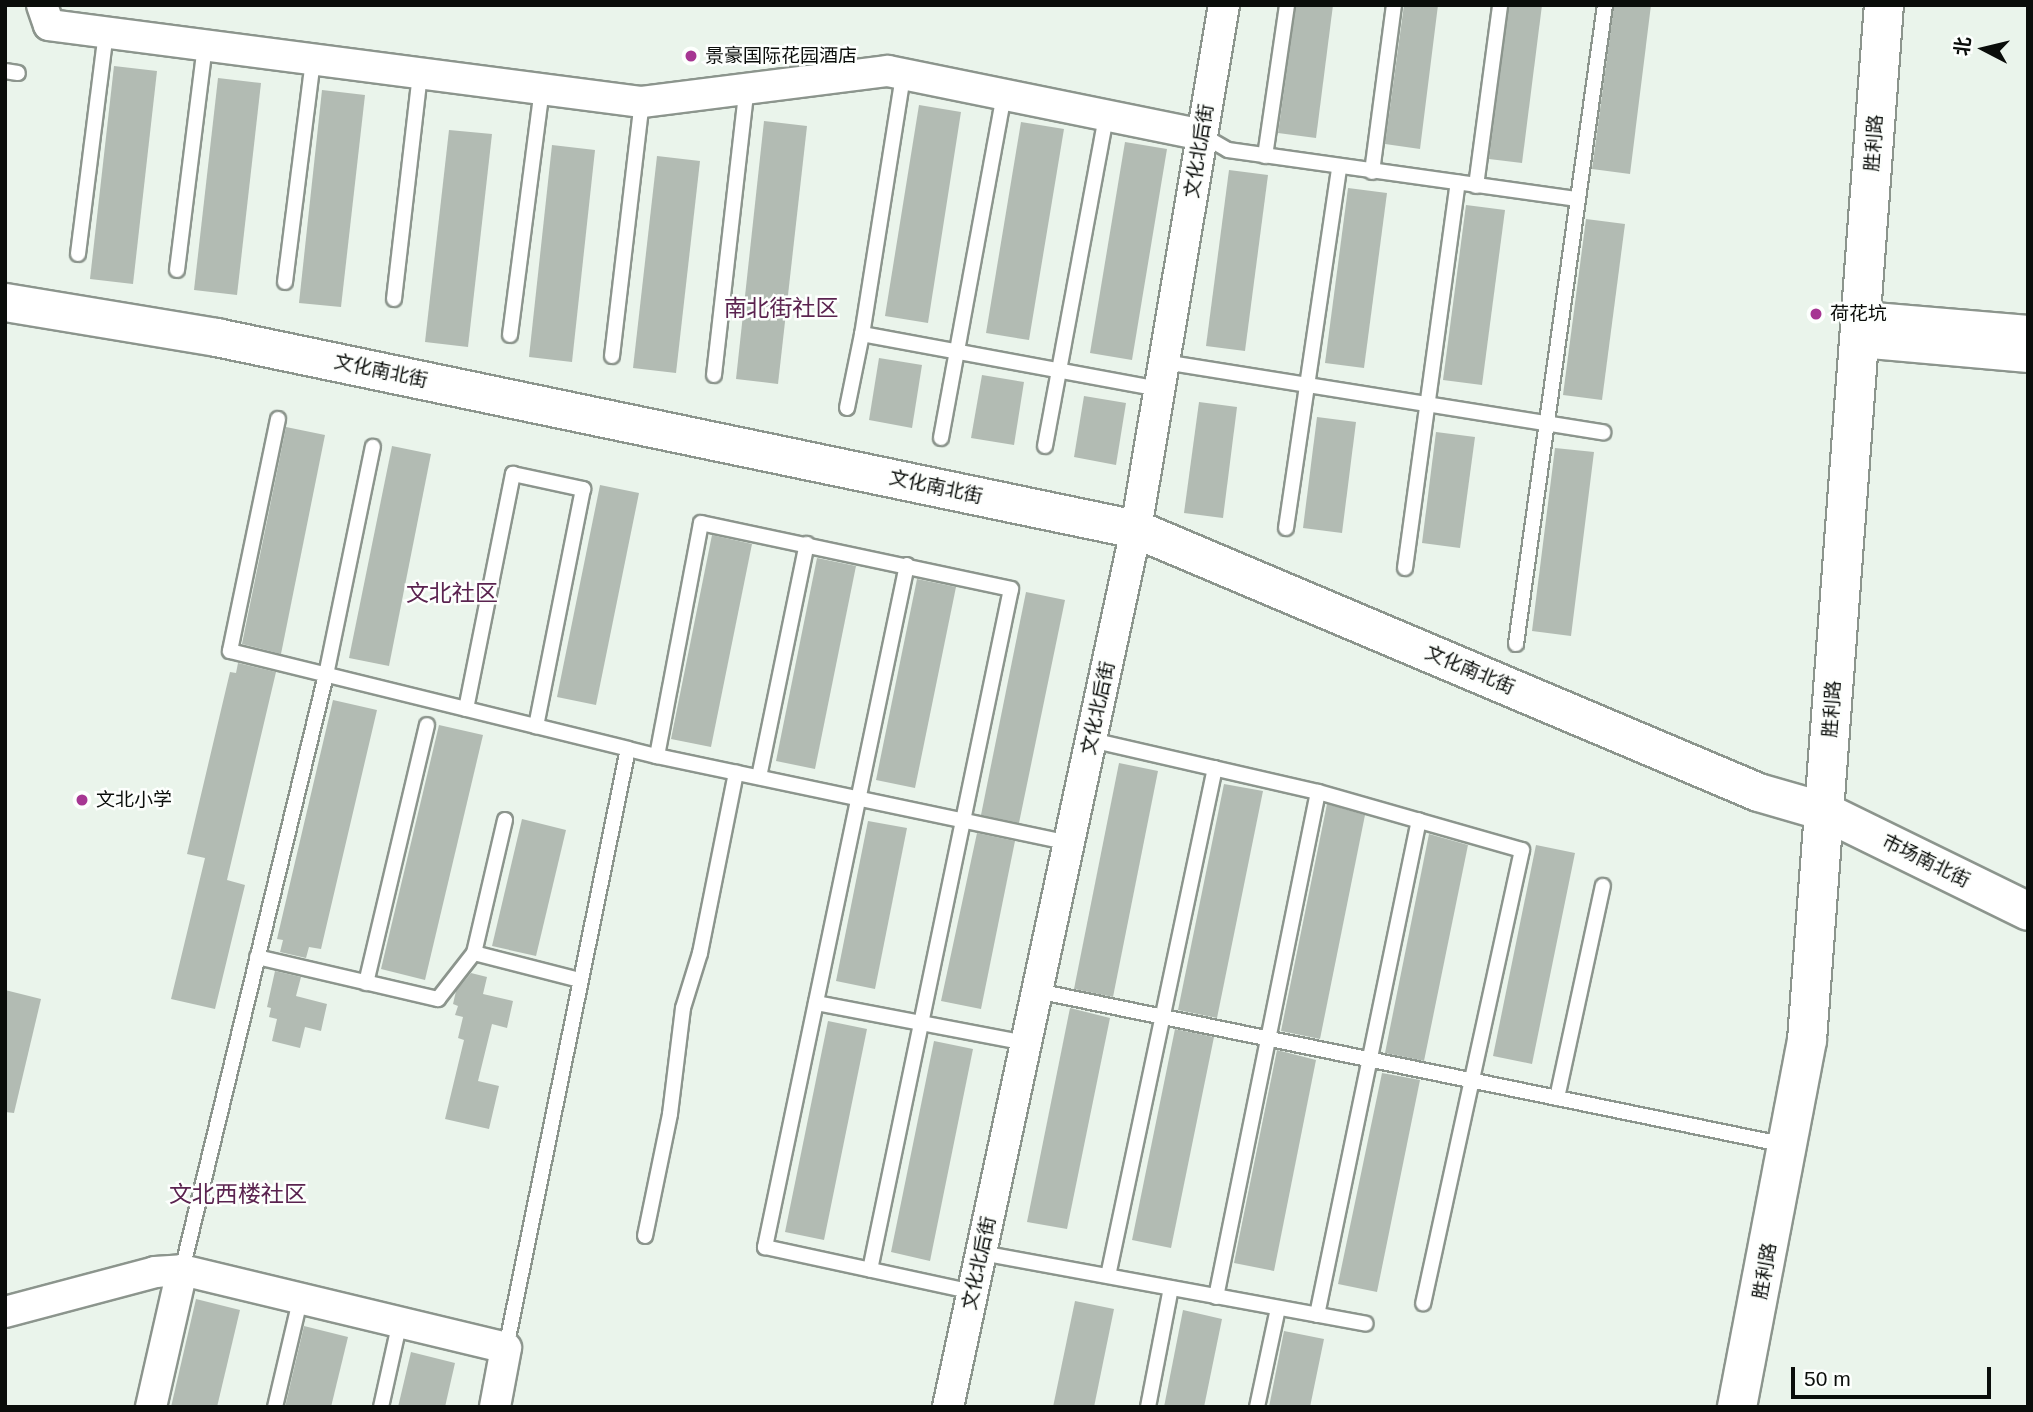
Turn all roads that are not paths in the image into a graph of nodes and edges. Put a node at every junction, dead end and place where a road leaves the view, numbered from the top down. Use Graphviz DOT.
graph roads {
  1 [pos="42,5"];
  2 [pos="1224,5"];
  3 [pos="1287,5"];
  4 [pos="1394,5"];
  5 [pos="1500,5"];
  6 [pos="1605,5"];
  7 [pos="1877,6"];
  8 [pos="106,32"];
  9 [pos="205,45"];
  10 [pos="313,59"];
  11 [pos="420,73"];
  12 [pos="903,76"];
  13 [pos="542,89"];
  14 [pos="746,92"];
  15 [pos="1004,96"];
  16 [pos="642,102"];
  17 [pos="1106,116"];
  18 [pos="1202,135"];
  19 [pos="1265,156"];
  20 [pos="1339,168"];
  21 [pos="1371,172"];
  22 [pos="1458,183"];
  23 [pos="1476,186"];
  24 [pos="1578,199"];
  25 [pos="78,254"];
  26 [pos="177,270"];
  27 [pos="285,282"];
  28 [pos="394,299"];
  29 [pos="5,302"];
  30 [pos="1861,330"];
  31 [pos="2028,331"];
  32 [pos="510,334"];
  33 [pos="862,334"];
  34 [pos="959,352"];
  35 [pos="612,356"];
  36 [pos="2028,357"];
  37 [pos="1057,370"];
  38 [pos="714,375"];
  39 [pos="1162,376"];
  40 [pos="1307,385"];
  41 [pos="1427,404"];
  42 [pos="847,408"];
  43 [pos="278,419"];
  44 [pos="1547,423"];
  45 [pos="1602,432"];
  46 [pos="940,438"];
  47 [pos="1045,446"];
  48 [pos="373,447"];
  49 [pos="1136,528"];
  50 [pos="1286,528"];
  51 [pos="807,544"];
  52 [pos="907,565"];
  53 [pos="1405,568"];
  54 [pos="1516,645"];
  55 [pos="326,675"];
  56 [pos="466,709"];
  57 [pos="427,725"];
  58 [pos="536,726"];
  59 [pos="1091,740"];
  60 [pos="628,749"];
  61 [pos="657,756"];
  62 [pos="1215,768"];
  63 [pos="736,773"];
  64 [pos="758,778"];
  65 [pos="1318,792"];
  66 [pos="858,799"];
  67 [pos="1824,811"];
  68 [pos="505,820"];
  69 [pos="1419,820"];
  70 [pos="960,821"];
  71 [pos="1069,844"];
  72 [pos="1603,886"];
  73 [pos="2028,911"];
  74 [pos="474,953"];
  75 [pos="257,957"];
  76 [pos="580,980"];
  77 [pos="366,982"];
  78 [pos="1037,991"];
  79 [pos="816,1003"];
  80 [pos="1162,1017"];
  81 [pos="918,1022"];
  82 [pos="1268,1038"];
  83 [pos="1026,1043"];
  84 [pos="1370,1059"];
  85 [pos="1474,1081"];
  86 [pos="1557,1098"];
  87 [pos="1788,1145"];
  88 [pos="645,1236"];
  89 [pos="981,1253"];
  90 [pos="182,1270"];
  91 [pos="870,1270"];
  92 [pos="1108,1276"];
  93 [pos="1171,1288"];
  94 [pos="973,1292"];
  95 [pos="301,1296"];
  96 [pos="1216,1297"];
  97 [pos="1423,1303"];
  98 [pos="1278,1308"];
  99 [pos="5,1312"];
  100 [pos="1317,1315"];
  101 [pos="400,1321"];
  102 [pos="1366,1324"];
  103 [pos="506,1349"];
  104 [pos="150,1407"];
  105 [pos="275,1407"];
  106 [pos="381,1407"];
  107 [pos="495,1407"];
  108 [pos="948,1407"];
  109 [pos="1148,1407"];
  110 [pos="1257,1407"];
  111 [pos="1737,1407"];
  1 -- 8 [label="street"];
  2 -- 18 [label="street, 文化北后街"];
  3 -- 19 [label="lane"];
  4 -- 21 [label="lane"];
  5 -- 23 [label="lane"];
  6 -- 24 [label="lane"];
  7 -- 30 [label="main road, 胜利路"];
  8 -- 9 [label="street"];
  8 -- 25 [label="lane"];
  9 -- 10 [label="street"];
  9 -- 26 [label="lane"];
  10 -- 11 [label="street"];
  10 -- 27 [label="lane"];
  11 -- 13 [label="street"];
  11 -- 28 [label="lane"];
  12 -- 14 [label="street"];
  12 -- 15 [label="street"];
  12 -- 33 [label="lane"];
  13 -- 16 [label="street"];
  13 -- 32 [label="lane"];
  14 -- 16 [label="street"];
  14 -- 38 [label="lane"];
  15 -- 17 [label="street"];
  15 -- 34 [label="lane"];
  16 -- 35 [label="lane"];
  17 -- 18 [label="street"];
  17 -- 37 [label="lane"];
  18 -- 19 [label="lane"];
  18 -- 39 [label="street, 文化北后街"];
  19 -- 20 [label="lane"];
  20 -- 21 [label="lane"];
  20 -- 40 [label="lane"];
  21 -- 22 [label="lane"];
  22 -- 23 [label="lane"];
  22 -- 41 [label="lane"];
  23 -- 24 [label="lane"];
  24 -- 44 [label="lane"];
  29 -- 49 [label="street, 文化南北街"];
  30 -- 31 [label="street"];
  30 -- 36 [label="street"];
  30 -- 67 [label="main road, 胜利路"];
  33 -- 34 [label="lane"];
  33 -- 42 [label="lane"];
  34 -- 37 [label="lane"];
  34 -- 46 [label="lane"];
  37 -- 39 [label="lane"];
  37 -- 47 [label="lane"];
  39 -- 40 [label="lane"];
  39 -- 49 [label="street, 文化北后街"];
  40 -- 41 [label="lane"];
  40 -- 50 [label="lane"];
  41 -- 44 [label="lane"];
  41 -- 53 [label="lane"];
  43 -- 55 [label="lane"];
  44 -- 45 [label="lane"];
  44 -- 54 [label="lane"];
  48 -- 55 [label="lane"];
  49 -- 59 [label="street, 文化北后街"];
  49 -- 67 [label="street, 文化南北街"];
  51 -- 52 [label="lane"];
  51 -- 61 [label="lane"];
  51 -- 64 [label="lane"];
  52 -- 66 [label="lane"];
  52 -- 70 [label="lane"];
  55 -- 56 [label="lane"];
  55 -- 75 [label="lane"];
  56 -- 58 [label="lane"];
  56 -- 58 [label="lane"];
  57 -- 77 [label="lane"];
  58 -- 60 [label="lane"];
  59 -- 62 [label="lane"];
  59 -- 71 [label="street, 文化北后街"];
  60 -- 61 [label="lane"];
  60 -- 76 [label="lane"];
  61 -- 63 [label="lane"];
  62 -- 65 [label="lane"];
  62 -- 80 [label="lane"];
  63 -- 64 [label="lane"];
  63 -- 88 [label="lane"];
  64 -- 66 [label="lane"];
  65 -- 69 [label="lane"];
  65 -- 82 [label="lane"];
  66 -- 70 [label="lane"];
  66 -- 79 [label="lane"];
  67 -- 73 [label="street, 市场南北街"];
  67 -- 87 [label="main road, 胜利路"];
  68 -- 74 [label="lane"];
  69 -- 84 [label="lane"];
  69 -- 85 [label="lane"];
  70 -- 71 [label="lane"];
  70 -- 81 [label="lane"];
  71 -- 78 [label="street, 文化北后街"];
  72 -- 86 [label="lane"];
  74 -- 76 [label="lane"];
  74 -- 77 [label="lane"];
  75 -- 77 [label="lane"];
  75 -- 90 [label="lane"];
  76 -- 103 [label="lane"];
  78 -- 80 [label="lane"];
  78 -- 83 [label="street, 文化北后街"];
  79 -- 81 [label="lane"];
  79 -- 91 [label="lane"];
  80 -- 82 [label="lane"];
  80 -- 92 [label="lane"];
  81 -- 83 [label="lane"];
  81 -- 91 [label="lane"];
  82 -- 84 [label="lane"];
  82 -- 96 [label="lane"];
  83 -- 89 [label="street, 文化北后街"];
  84 -- 85 [label="lane"];
  84 -- 100 [label="lane"];
  85 -- 86 [label="lane"];
  85 -- 97 [label="lane"];
  86 -- 87 [label="lane"];
  87 -- 111 [label="main road, 胜利路"];
  89 -- 92 [label="lane"];
  89 -- 94 [label="street, 文化北后街"];
  90 -- 95 [label="street"];
  90 -- 99 [label="street"];
  90 -- 104 [label="street"];
  91 -- 94 [label="lane"];
  92 -- 93 [label="lane"];
  93 -- 96 [label="lane"];
  93 -- 109 [label="lane"];
  94 -- 108 [label="street, 文化北后街"];
  95 -- 101 [label="street"];
  95 -- 105 [label="lane"];
  96 -- 98 [label="lane"];
  98 -- 100 [label="lane"];
  98 -- 110 [label="lane"];
  100 -- 102 [label="lane"];
  101 -- 103 [label="street"];
  101 -- 106 [label="lane"];
  103 -- 107 [label="street"];
}
